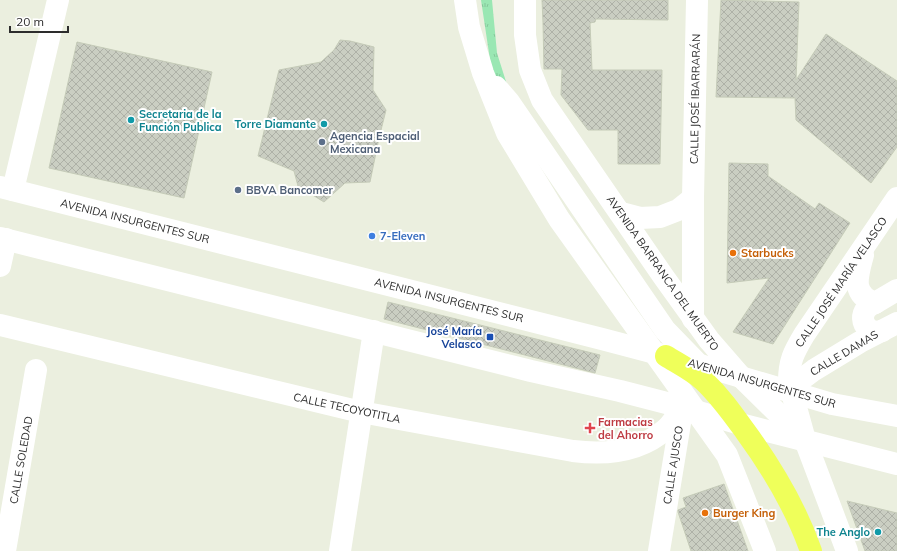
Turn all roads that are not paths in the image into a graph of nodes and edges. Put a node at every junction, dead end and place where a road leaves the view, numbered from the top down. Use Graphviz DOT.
graph roads {
  1 [pos="58,0"];
  2 [pos="465,0"];
  3 [pos="525,0"];
  4 [pos="697,0"];
  5 [pos="483,73"];
  6 [pos="6,189"];
  7 [pos="694,198"];
  8 [pos="897,198"];
  9 [pos="621,213"];
  10 [pos="3,238"];
  11 [pos="866,245"];
  12 [pos="0,266"];
  13 [pos="897,290"];
  14 [pos="875,303"];
  15 [pos="693,319"];
  16 [pos="0,325"];
  17 [pos="890,327"];
  18 [pos="374,331"];
  19 [pos="660,354"];
  20 [pos="697,364"];
  21 [pos="36,370"];
  22 [pos="742,378"];
  23 [pos="791,391"];
  24 [pos="690,410"];
  25 [pos="361,412"];
  26 [pos="897,416"];
  27 [pos="740,424"];
  28 [pos="805,440"];
  29 [pos="897,464"];
  30 [pos="5,551"];
  31 [pos="340,551"];
  32 [pos="659,551"];
  33 [pos="766,551"];
  34 [pos="811,551"];
  35 [pos="846,551"];
  1 -- 6 [label="main road"];
  2 -- 5 [label="main road"];
  3 -- 9 [label="main road, AVENIDA BARRANCA DEL MUERTO"];
  4 -- 7 [label="main road, CALLE JOSÉ IBARRARÁN"];
  5 -- 19 [label="main road"];
  5 -- 20 [label="main road"];
  6 -- 19 [label="main road, AVENIDA INSURGENTES SUR"];
  7 -- 9 [label="main road"];
  7 -- 15 [label="main road, CALLE JOSÉ IBARRARÁN"];
  8 -- 11 [label="main road, CALLE JOSÉ MARÍA VELASCO"];
  9 -- 15 [label="main road, AVENIDA BARRANCA DEL MUERTO"];
  10 -- 12 [label="main road"];
  10 -- 18 [label="main road"];
  11 -- 14 [label="main road"];
  11 -- 23 [label="main road, CALLE JOSÉ MARÍA VELASCO"];
  13 -- 14 [label="main road, CALLE DAMAS"];
  14 -- 17 [label="main road, CALLE DAMAS"];
  15 -- 22 [label="main road, AVENIDA BARRANCA DEL MUERTO"];
  16 -- 25 [label="main road, CALLE TECOYOTITLA"];
  17 -- 23 [label="main road, CALLE DAMAS"];
  18 -- 24 [label="main road"];
  18 -- 25 [label="main road"];
  19 -- 20 [label="main road, AVENIDA INSURGENTES SUR"];
  19 -- 24 [label="main road"];
  19 -- 27 [label="highway"];
  20 -- 22 [label="main road, AVENIDA INSURGENTES SUR"];
  20 -- 28 [label="main road"];
  21 -- 30 [label="main road, CALLE SOLEDAD"];
  22 -- 23 [label="main road, AVENIDA INSURGENTES SUR"];
  22 -- 28 [label="main road, AVENIDA BARRANCA DEL MUERTO"];
  23 -- 26 [label="main road, AVENIDA INSURGENTES SUR"];
  23 -- 28 [label="main road"];
  24 -- 25 [label="main road, CALLE TECOYOTITLA"];
  24 -- 27 [label="main road"];
  24 -- 32 [label="main road, CALLE AJUSCO"];
  24 -- 33 [label="main road"];
  25 -- 31 [label="main road"];
  27 -- 28 [label="main road"];
  27 -- 34 [label="highway"];
  28 -- 29 [label="main road"];
  28 -- 35 [label="main road, AVENIDA BARRANCA DEL MUERTO"];
}
